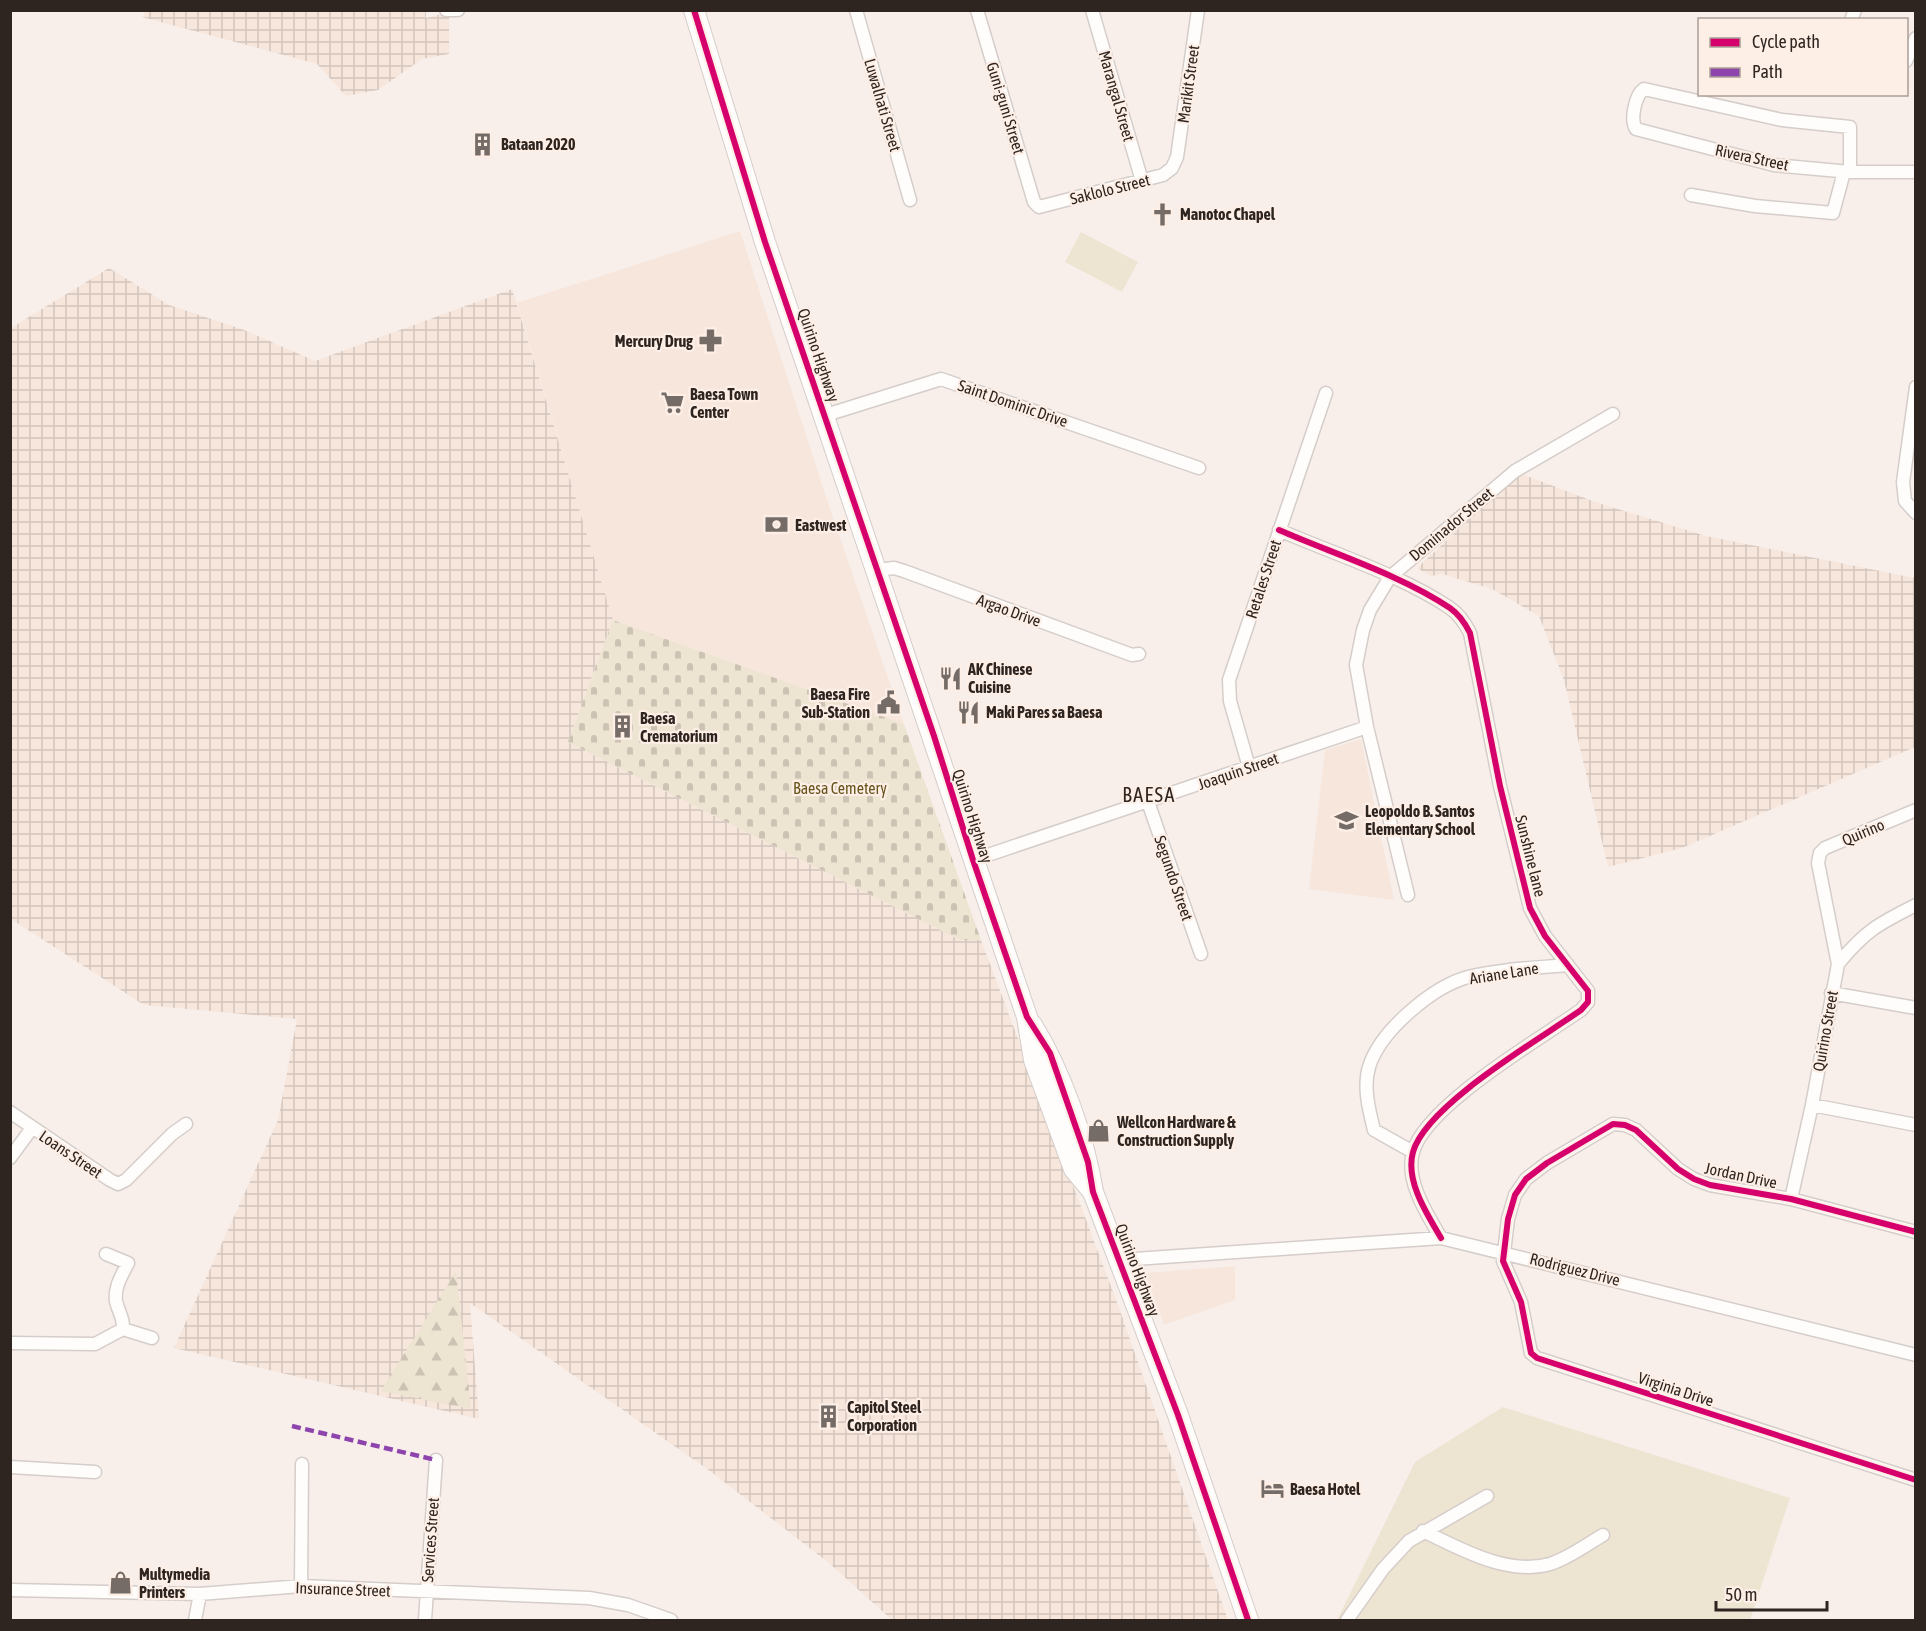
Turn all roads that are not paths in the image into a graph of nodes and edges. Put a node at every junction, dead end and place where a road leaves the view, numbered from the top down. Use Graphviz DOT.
graph roads {
  1 [pos="694,10"];
  2 [pos="856,10"];
  3 [pos="977,10"];
  4 [pos="1092,10"];
  5 [pos="1198,10"];
  6 [pos="1916,38"];
  7 [pos="1908,56"];
  8 [pos="1177,157"];
  9 [pos="1847,172"];
  10 [pos="1916,172"];
  11 [pos="1142,182"];
  12 [pos="1691,195"];
  13 [pos="910,200"];
  14 [pos="1035,205"];
  15 [pos="1916,387"];
  16 [pos="1326,393"];
  17 [pos="1613,414"];
  18 [pos="826,415"];
  19 [pos="1199,468"];
  20 [pos="1916,513"];
  21 [pos="1279,530"];
  22 [pos="878,570"];
  23 [pos="1390,577"];
  24 [pos="1138,654"];
  25 [pos="1367,727"];
  26 [pos="1249,767"];
  27 [pos="1148,801"];
  28 [pos="1916,810"];
  29 [pos="973,860"];
  30 [pos="1818,863"];
  31 [pos="1408,895"];
  32 [pos="1916,905"];
  33 [pos="1201,954"];
  34 [pos="1838,963"];
  35 [pos="1568,965"];
  36 [pos="1831,993"];
  37 [pos="1916,1008"];
  38 [pos="1812,1105"];
  39 [pos="10,1112"];
  40 [pos="186,1124"];
  41 [pos="1916,1125"];
  42 [pos="32,1128"];
  43 [pos="1413,1152"];
  44 [pos="10,1158"];
  45 [pos="1791,1199"];
  46 [pos="1916,1232"];
  47 [pos="1441,1238"];
  48 [pos="1503,1251"];
  49 [pos="105,1254"];
  50 [pos="1120,1260"];
  51 [pos="123,1329"];
  52 [pos="152,1338"];
  53 [pos="10,1343"];
  54 [pos="1916,1355"];
  55 [pos="436,1460"];
  56 [pos="302,1464"];
  57 [pos="10,1467"];
  58 [pos="95,1472"];
  59 [pos="1916,1480"];
  60 [pos="1487,1496"];
  61 [pos="1423,1531"];
  62 [pos="1603,1535"];
  63 [pos="301,1586"];
  64 [pos="10,1590"];
  65 [pos="426,1593"];
  66 [pos="200,1594"];
  67 [pos="195,1620"];
  68 [pos="425,1620"];
  69 [pos="672,1620"];
  70 [pos="1248,1620"];
  71 [pos="1347,1620"];
  1 -- 18 [label="main road, Quirino Highway"];
  2 -- 13 [label="street, Luwalhati Street"];
  3 -- 14 [label="street, Guni-guni Street"];
  4 -- 11 [label="street, Marangal Street"];
  5 -- 8 [label="street, Marikit Street"];
  6 -- 7 [label="street"];
  8 -- 11 [label="street, Saklolo Street"];
  9 -- 9 [label="street, Rivera Street"];
  9 -- 10 [label="street, Rivera Street"];
  9 -- 12 [label="street"];
  11 -- 14 [label="street, Saklolo Street"];
  15 -- 20 [label="street"];
  16 -- 21 [label="street, Retales Street"];
  17 -- 23 [label="street, Dominador Street"];
  18 -- 19 [label="street, Saint Dominic Drive"];
  18 -- 22 [label="main road, Quirino Highway"];
  21 -- 23 [label="street, Sunshine lane"];
  21 -- 26 [label="street, Retales Street"];
  22 -- 24 [label="street, Argao Drive"];
  22 -- 29 [label="main road, Quirino Highway"];
  23 -- 25 [label="street, Dominador Street"];
  23 -- 35 [label="street, Sunshine lane"];
  25 -- 26 [label="street, Joaquin Street"];
  25 -- 31 [label="street, Dominador Street"];
  26 -- 27 [label="street, Joaquin Street"];
  27 -- 29 [label="street, Joaquin Street"];
  27 -- 33 [label="street, Segundo Street"];
  28 -- 30 [label="street, Quirino"];
  29 -- 50 [label="main road, Quirino Highway"];
  30 -- 34 [label="street, Quirino Street"];
  32 -- 34 [label="street"];
  34 -- 36 [label="street, Quirino Street"];
  35 -- 43 [label="street, Sunshine lane"];
  35 -- 43 [label="street, Ariane Lane"];
  36 -- 37 [label="street"];
  36 -- 38 [label="street, Quirino Street"];
  38 -- 41 [label="street"];
  38 -- 45 [label="street, Quirino Street"];
  39 -- 42 [label="street, Loans Street"];
  40 -- 42 [label="street, Loans Street"];
  42 -- 44 [label="street"];
  43 -- 47 [label="street"];
  45 -- 46 [label="street, Jordan Drive"];
  45 -- 48 [label="street, Jordan Drive"];
  47 -- 48 [label="street, Rodriguez Drive"];
  47 -- 50 [label="street, Rodriguez Drive"];
  48 -- 54 [label="street, Rodriguez Drive"];
  48 -- 59 [label="street, Virginia Drive"];
  49 -- 51 [label="street"];
  50 -- 70 [label="main road, Quirino Highway"];
  51 -- 52 [label="street"];
  51 -- 53 [label="street"];
  55 -- 65 [label="street, Services Street"];
  56 -- 63 [label="street"];
  57 -- 58 [label="street"];
  60 -- 61 [label="street"];
  61 -- 62 [label="street"];
  61 -- 71 [label="street"];
  63 -- 65 [label="street, Insurance Street"];
  63 -- 66 [label="street, Insurance Street"];
  64 -- 66 [label="street, Insurance Street"];
  65 -- 68 [label="street, Services Street"];
  65 -- 69 [label="street, Insurance Street"];
  66 -- 67 [label="street"];
}
